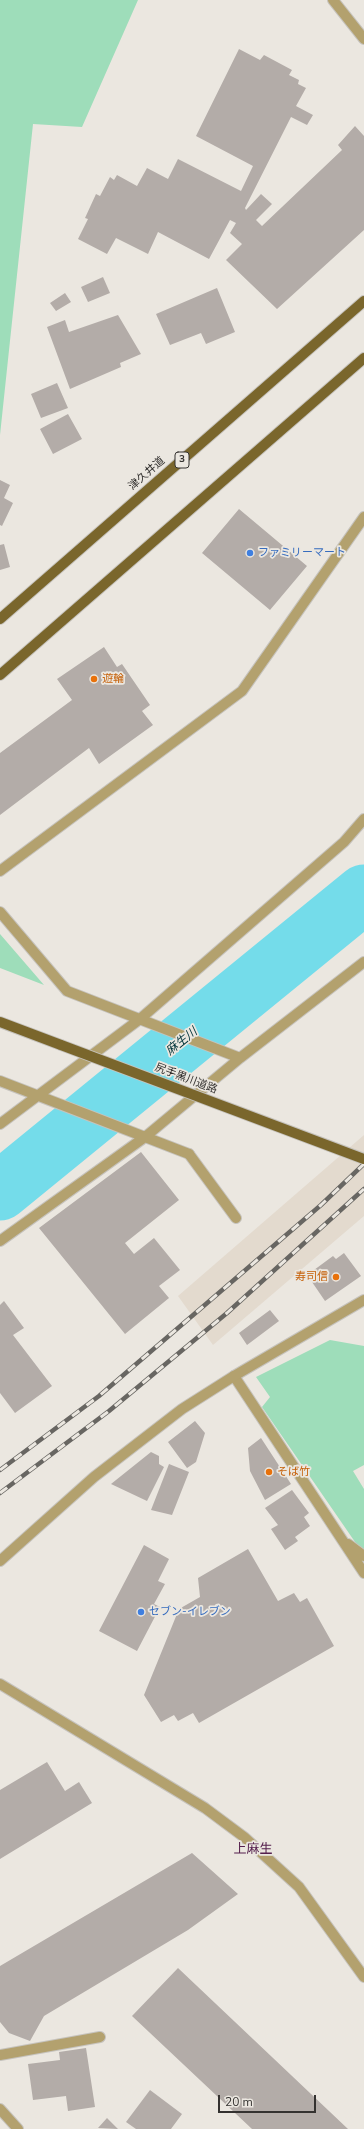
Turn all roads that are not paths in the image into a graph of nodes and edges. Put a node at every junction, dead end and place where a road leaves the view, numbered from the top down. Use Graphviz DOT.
graph roads {
  1 [pos="333,0"];
  2 [pos="364,39"];
  3 [pos="364,301"];
  4 [pos="364,358"];
  5 [pos="364,517"];
  6 [pos="0,619"];
  7 [pos="0,675"];
  8 [pos="364,819"];
  9 [pos="0,871"];
  10 [pos="0,912"];
  11 [pos="364,962"];
  12 [pos="140,1019"];
  13 [pos="0,1022"];
  14 [pos="240,1058"];
  15 [pos="0,1082"];
  16 [pos="42,1097"];
  17 [pos="0,1124"];
  18 [pos="145,1136"];
  19 [pos="364,1159"];
  20 [pos="236,1218"];
  21 [pos="0,1241"];
  22 [pos="364,1300"];
  23 [pos="234,1376"];
  24 [pos="340,1538"];
  25 [pos="364,1556"];
  26 [pos="0,1561"];
  27 [pos="364,1573"];
  28 [pos="0,1684"];
  29 [pos="364,1978"];
  30 [pos="100,2037"];
  31 [pos="0,2055"];
  32 [pos="0,2109"];
  33 [pos="18,2129"];
  1 -- 2 [label="street"];
  3 -- 6 [label="main road, 津久井道 / 3"];
  4 -- 7 [label="main road"];
  5 -- 9 [label="street"];
  8 -- 12 [label="street"];
  10 -- 12 [label="street"];
  11 -- 14 [label="street"];
  12 -- 14 [label="street"];
  12 -- 16 [label="street"];
  13 -- 19 [label="main road, 尻手黒川道路, bridge"];
  14 -- 18 [label="street"];
  15 -- 16 [label="street"];
  16 -- 17 [label="street"];
  16 -- 18 [label="street"];
  18 -- 20 [label="street"];
  18 -- 21 [label="street"];
  22 -- 23 [label="street"];
  23 -- 24 [label="street"];
  23 -- 26 [label="street"];
  24 -- 25 [label="street"];
  24 -- 27 [label="street"];
  28 -- 29 [label="street"];
  30 -- 31 [label="street"];
  32 -- 33 [label="street"];
}
